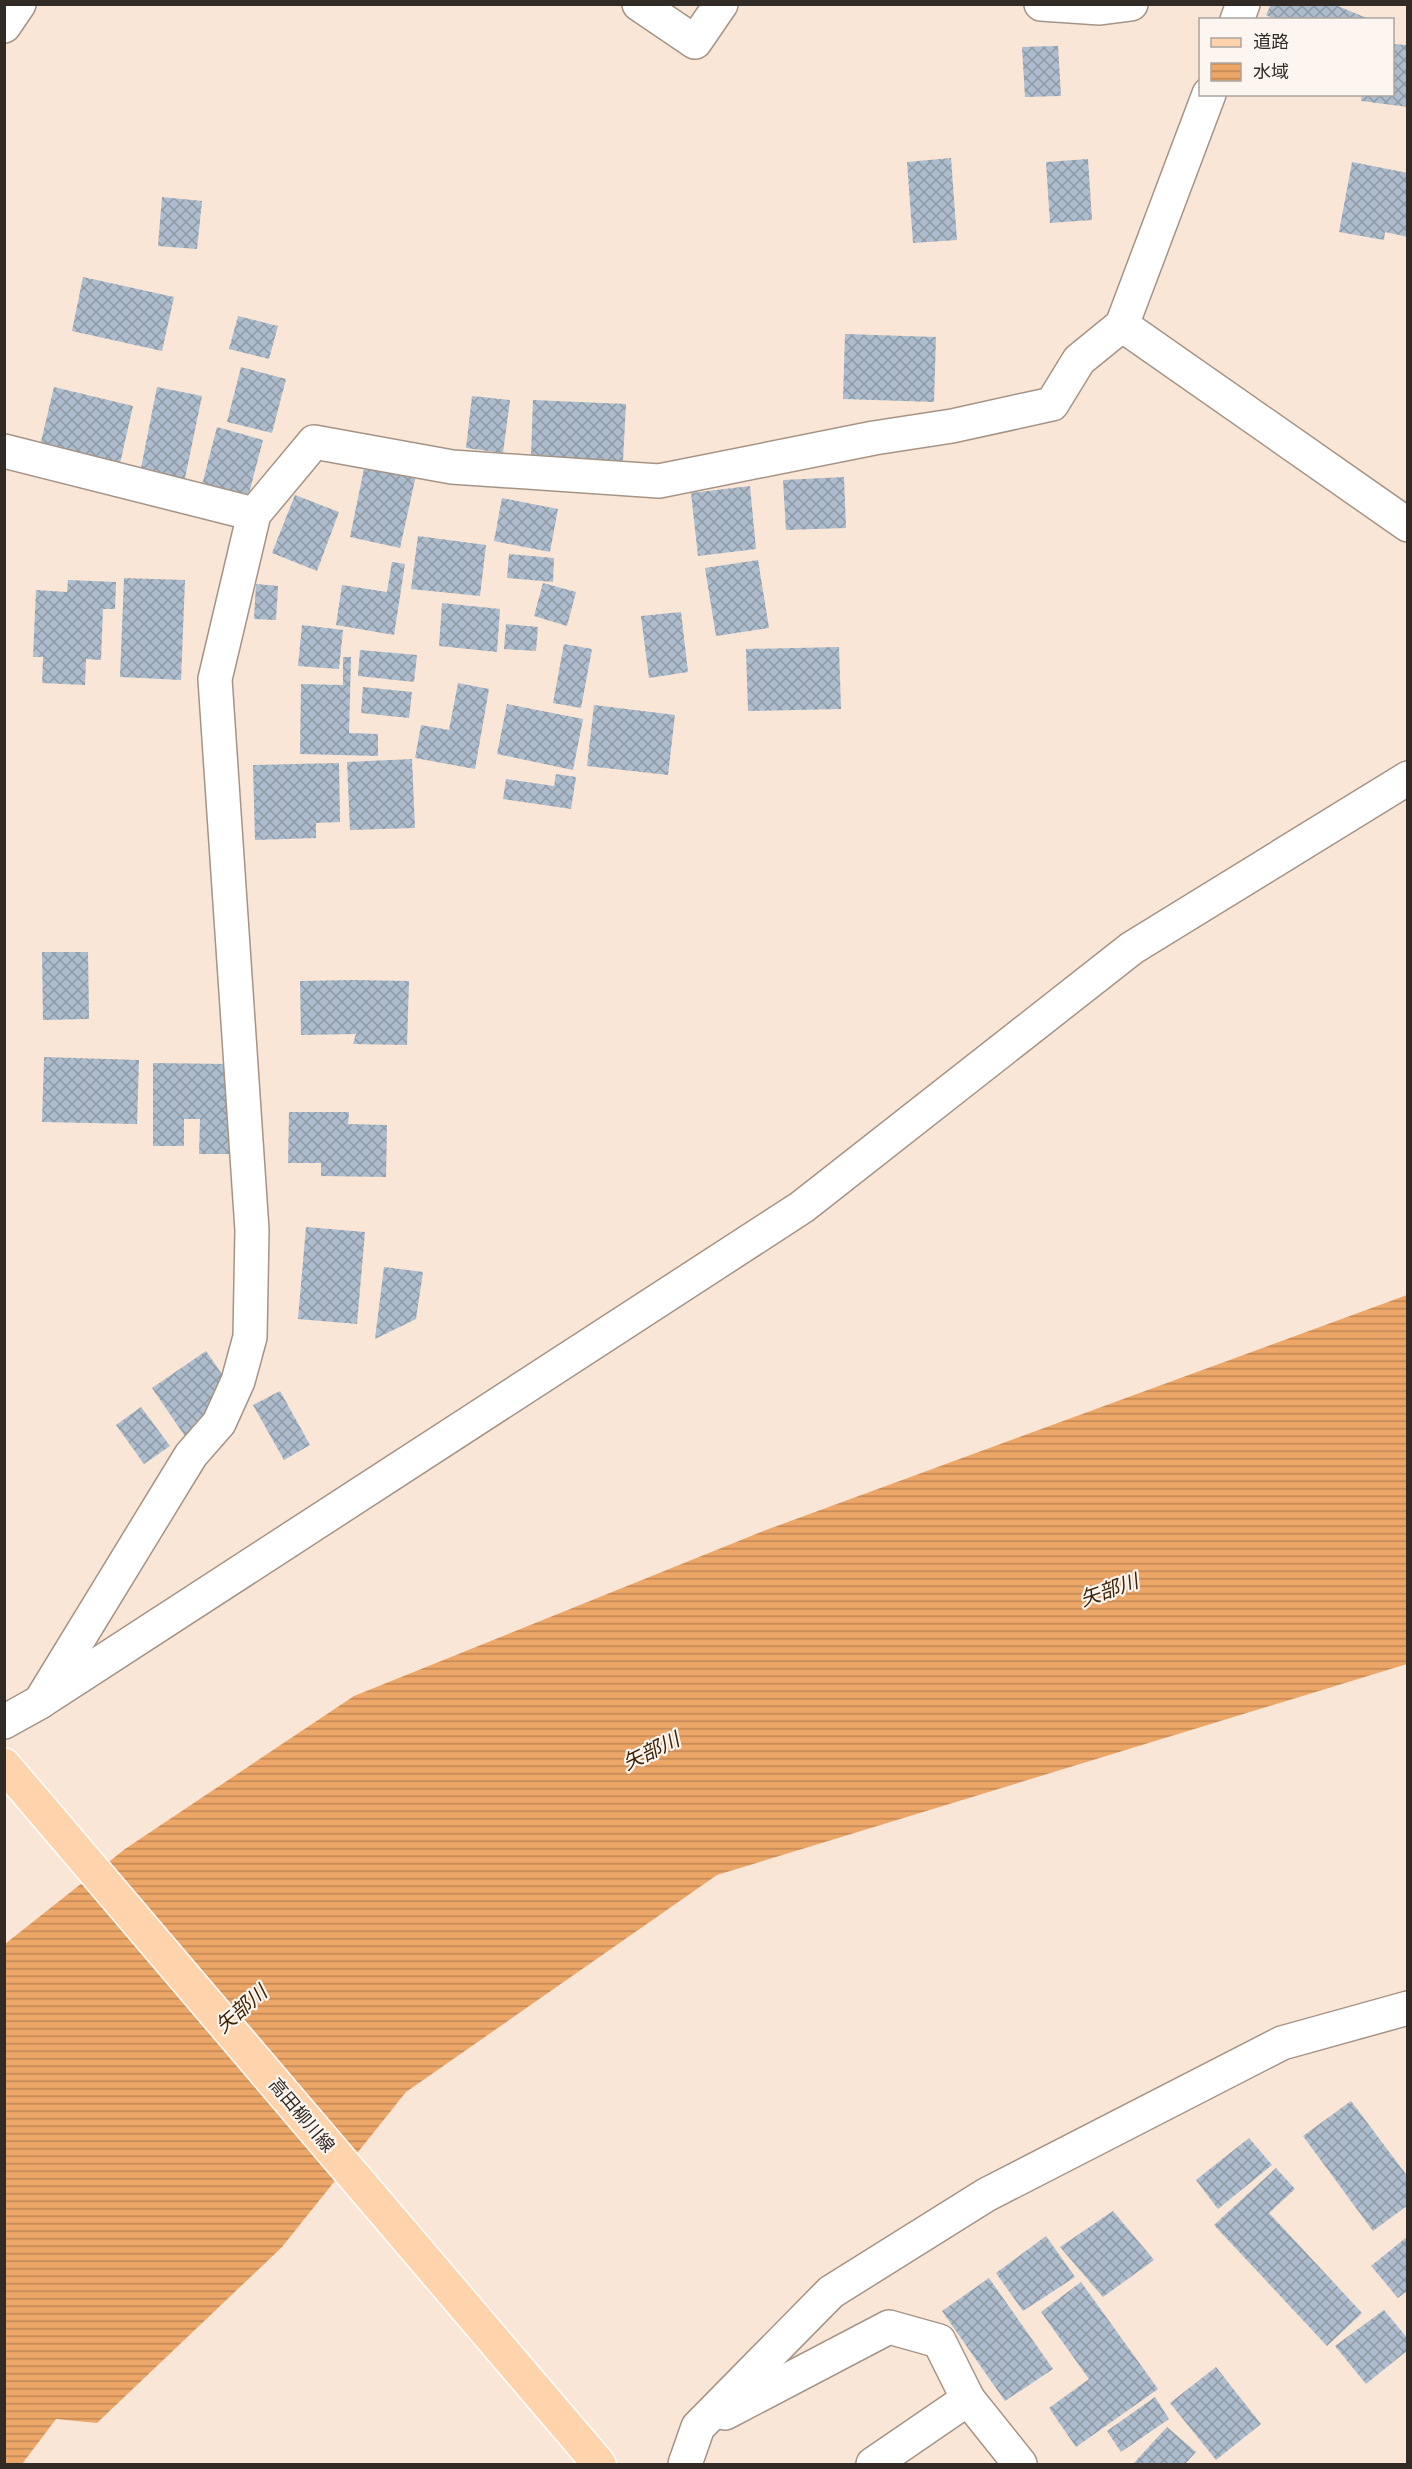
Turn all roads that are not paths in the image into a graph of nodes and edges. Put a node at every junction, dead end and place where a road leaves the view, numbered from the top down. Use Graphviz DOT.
graph roads {
  1 [pos="19,4"];
  2 [pos="639,4"];
  3 [pos="721,4"];
  4 [pos="1041,4"];
  5 [pos="1131,4"];
  6 [pos="4,26"];
  7 [pos="1208,96"];
  8 [pos="1122,325"];
  9 [pos="4,451"];
  10 [pos="254,514"];
  11 [pos="1407,525"];
  12 [pos="1407,778"];
  13 [pos="40,1701"];
  14 [pos="4,1722"];
  15 [pos="4,1765"];
  16 [pos="1407,2008"];
  17 [pos="968,2399"];
  18 [pos="698,2427"];
  19 [pos="599,2464"];
  20 [pos="685,2464"];
  21 [pos="873,2464"];
  22 [pos="1020,2464"];
  1 -- 6 [label="street"];
  2 -- 3 [label="street"];
  4 -- 5 [label="street"];
  7 -- 8 [label="street"];
  8 -- 10 [label="street"];
  8 -- 11 [label="street"];
  9 -- 10 [label="street"];
  10 -- 13 [label="street"];
  12 -- 13 [label="street"];
  13 -- 14 [label="street"];
  15 -- 19 [label="main road, 高田柳川線"];
  16 -- 18 [label="street"];
  17 -- 18 [label="street"];
  17 -- 21 [label="street"];
  17 -- 22 [label="street"];
  18 -- 20 [label="street"];
}
